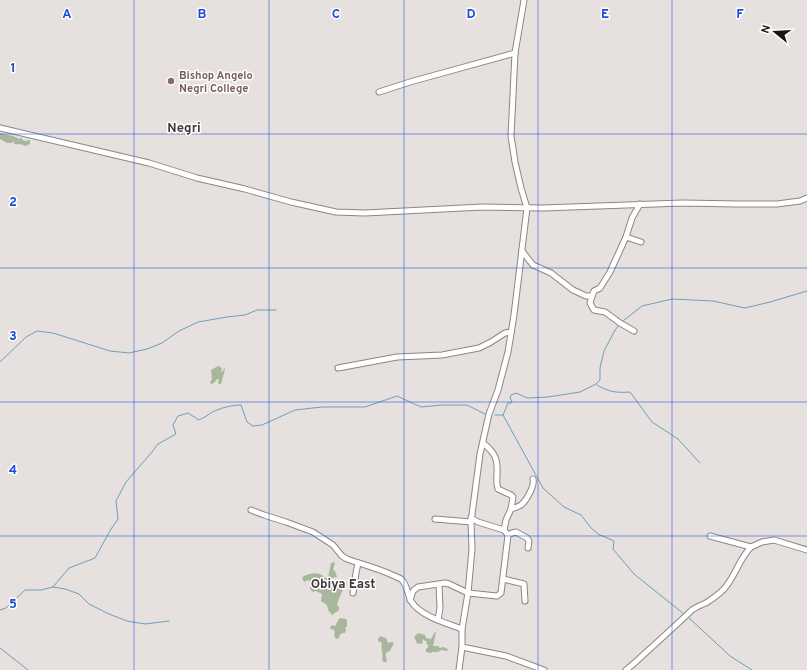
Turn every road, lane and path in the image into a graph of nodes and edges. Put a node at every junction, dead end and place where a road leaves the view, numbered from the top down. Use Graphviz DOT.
graph roads {
  1 [pos="524,0"];
  2 [pos="515,53"];
  3 [pos="379,92"];
  4 [pos="0,128"];
  5 [pos="807,198"];
  6 [pos="640,204"];
  7 [pos="527,208"];
  8 [pos="626,237"];
  9 [pos="640,242"];
  10 [pos="522,251"];
  11 [pos="589,296"];
  12 [pos="634,331"];
  13 [pos="511,332"];
  14 [pos="338,368"];
  15 [pos="483,442"];
  16 [pos="533,479"];
  17 [pos="252,510"];
  18 [pos="511,510"];
  19 [pos="435,519"];
  20 [pos="471,520"];
  21 [pos="504,530"];
  22 [pos="508,534"];
  23 [pos="710,536"];
  24 [pos="751,547"];
  25 [pos="528,548"];
  26 [pos="807,550"];
  27 [pos="358,563"];
  28 [pos="503,579"];
  29 [pos="439,585"];
  30 [pos="353,593"];
  31 [pos="468,593"];
  32 [pos="410,600"];
  33 [pos="525,601"];
  34 [pos="438,620"];
  35 [pos="462,629"];
  36 [pos="462,647"];
  37 [pos="460,670"];
  38 [pos="544,670"];
  39 [pos="626,670"];
  1 -- 2 [label="street"];
  2 -- 3 [label="street"];
  2 -- 7 [label="street"];
  4 -- 7 [label="street"];
  5 -- 6 [label="street"];
  6 -- 7 [label="street"];
  6 -- 8 [label="street"];
  7 -- 10 [label="street"];
  8 -- 9 [label="street"];
  8 -- 11 [label="street"];
  10 -- 11 [label="street"];
  10 -- 13 [label="street"];
  11 -- 12 [label="street"];
  13 -- 14 [label="street"];
  13 -- 15 [label="street"];
  15 -- 18 [label="street"];
  15 -- 20 [label="street"];
  16 -- 18 [label="street"];
  17 -- 27 [label="street"];
  18 -- 21 [label="street"];
  19 -- 20 [label="street"];
  20 -- 21 [label="street"];
  20 -- 31 [label="street"];
  21 -- 22 [label="street"];
  22 -- 25 [label="street"];
  22 -- 28 [label="street"];
  23 -- 24 [label="street"];
  24 -- 26 [label="street"];
  24 -- 39 [label="street"];
  27 -- 30 [label="street"];
  27 -- 32 [label="street"];
  28 -- 31 [label="street"];
  28 -- 33 [label="street"];
  29 -- 31 [label="street"];
  29 -- 32 [label="street"];
  29 -- 34 [label="street"];
  31 -- 35 [label="street"];
  32 -- 34 [label="street"];
  34 -- 35 [label="street"];
  35 -- 36 [label="street"];
  36 -- 37 [label="street"];
  36 -- 38 [label="street"];
}
